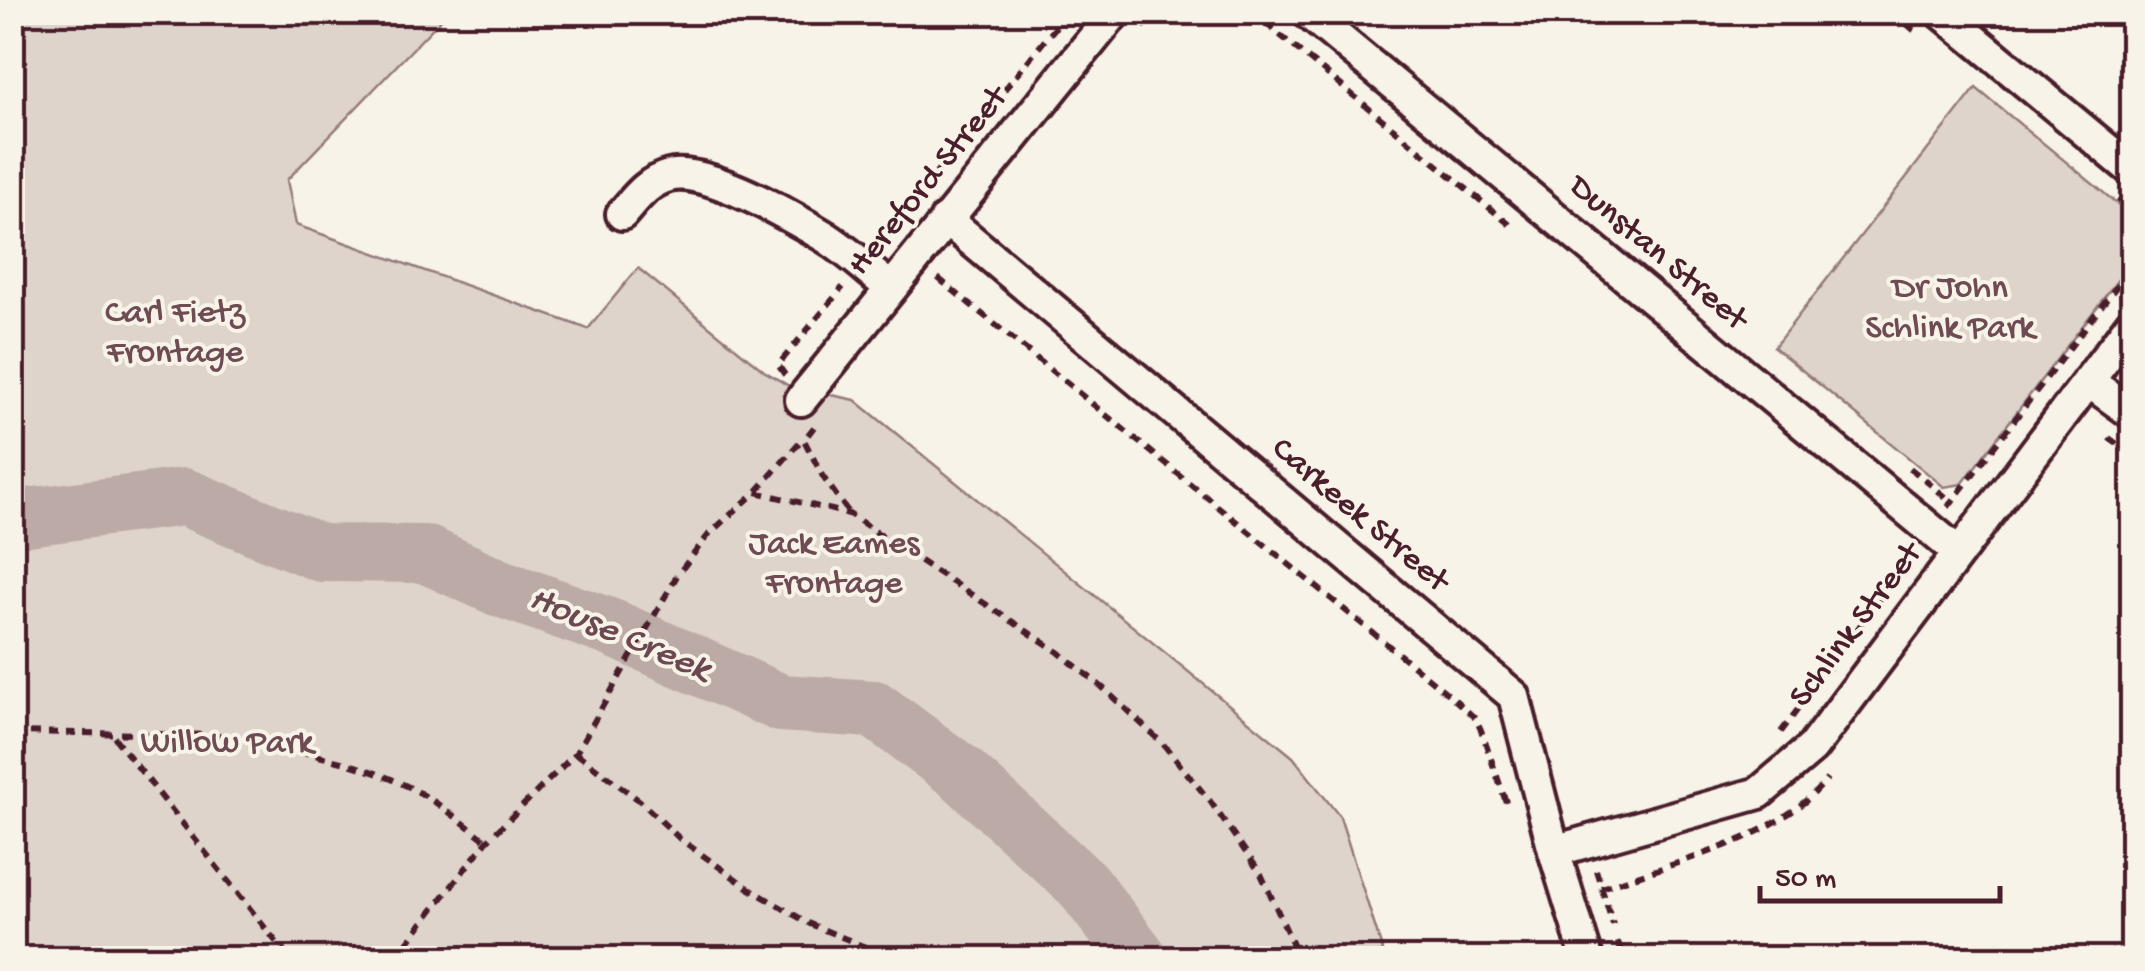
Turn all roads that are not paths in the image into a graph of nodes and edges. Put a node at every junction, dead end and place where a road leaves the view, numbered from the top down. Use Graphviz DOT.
graph roads {
  1 [pos="1115,12"];
  2 [pos="1307,12"];
  3 [pos="1940,12"];
  4 [pos="2132,170"];
  5 [pos="622,214"];
  6 [pos="946,219"];
  7 [pos="891,288"];
  8 [pos="2132,324"];
  9 [pos="2088,381"];
  10 [pos="801,400"];
  11 [pos="2132,413"];
  12 [pos="1959,552"];
  13 [pos="1554,851"];
  14 [pos="1587,958"];
  1 -- 6 [label="street, Hereford Street"];
  2 -- 12 [label="street, Dunstan Street"];
  3 -- 4 [label="street"];
  5 -- 7 [label="street"];
  6 -- 7 [label="street, Hereford Street"];
  6 -- 13 [label="street, Carkeek Street"];
  7 -- 10 [label="street, Hereford Street"];
  8 -- 9 [label="street, Schlink Street"];
  9 -- 11 [label="street"];
  9 -- 12 [label="street, Schlink Street"];
  12 -- 13 [label="street, Schlink Street"];
  13 -- 14 [label="street, Carkeek Street"];
}
